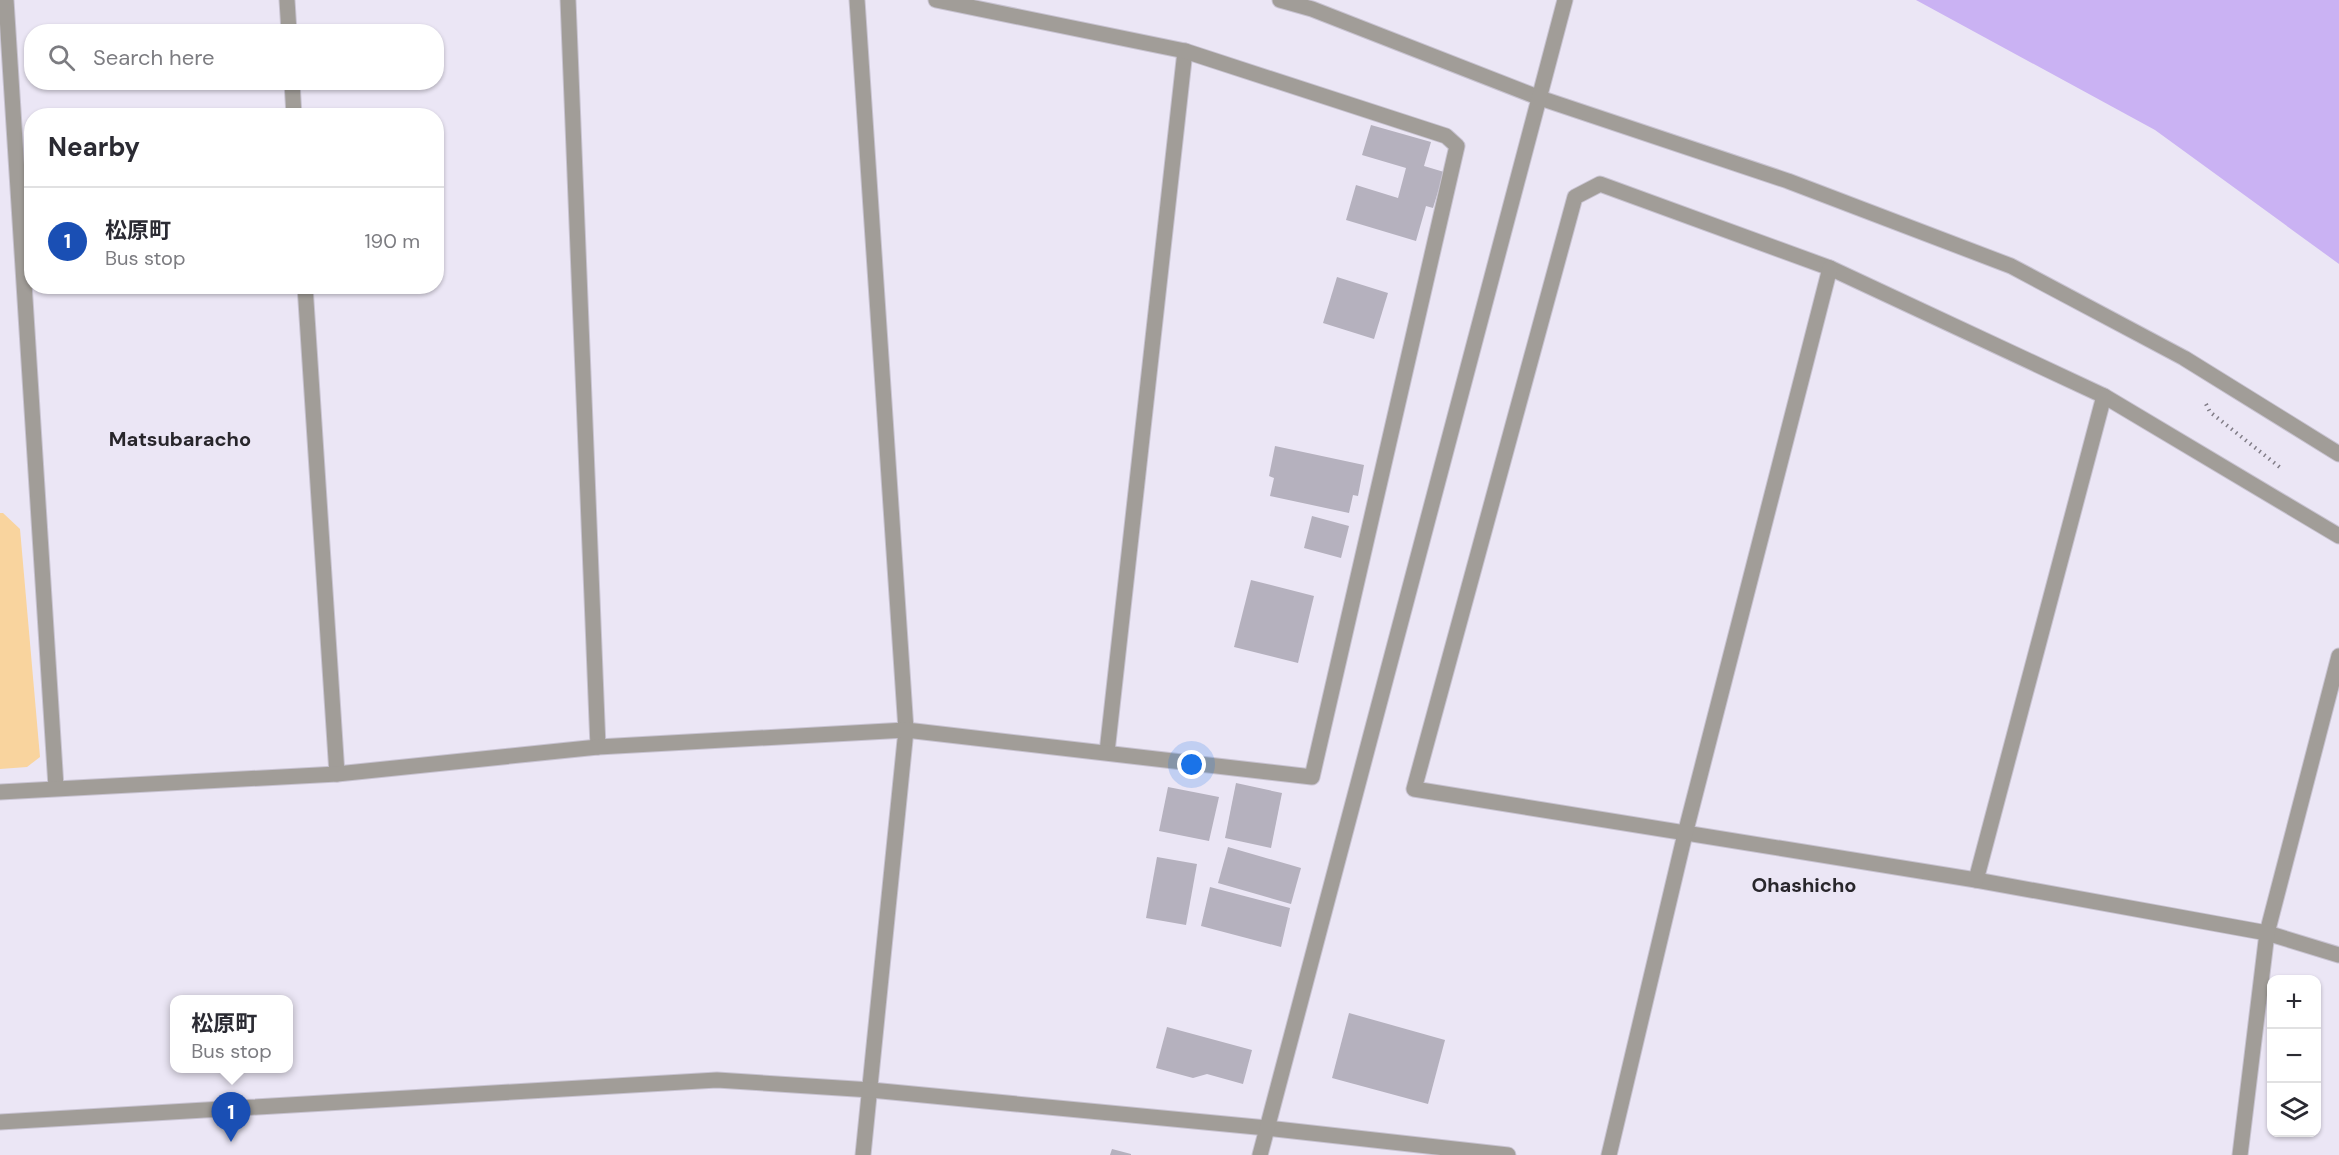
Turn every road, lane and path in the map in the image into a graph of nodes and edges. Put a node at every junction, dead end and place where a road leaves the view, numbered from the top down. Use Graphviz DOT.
graph roads {
  1 [pos="6,0"];
  2 [pos="286,0"];
  3 [pos="568,0"];
  4 [pos="857,0"];
  5 [pos="936,0"];
  6 [pos="1280,0"];
  7 [pos="1565,0"];
  8 [pos="288,24"];
  9 [pos="1185,51"];
  10 [pos="292,90"];
  11 [pos="1540,98"];
  12 [pos="294,108"];
  13 [pos="1830,268"];
  14 [pos="24,284"];
  15 [pos="25,294"];
  16 [pos="306,294"];
  17 [pos="2104,396"];
  18 [pos="2205,403"];
  19 [pos="2339,454"];
  20 [pos="2284,470"];
  21 [pos="2339,536"];
  22 [pos="2339,656"];
  23 [pos="906,730"];
  24 [pos="598,747"];
  25 [pos="1107,753"];
  26 [pos="337,774"];
  27 [pos="56,788"];
  28 [pos="0,792"];
  29 [pos="1685,834"];
  30 [pos="1976,880"];
  31 [pos="2266,933"];
  32 [pos="2339,955"];
  33 [pos="871,1090"];
  34 [pos="0,1122"];
  35 [pos="1267,1128"];
  36 [pos="863,1155"];
  37 [pos="1260,1155"];
  38 [pos="1508,1155"];
  39 [pos="1609,1155"];
  40 [pos="2240,1155"];
  1 -- 14 [label="street"];
  2 -- 8 [label="street"];
  3 -- 24 [label="street"];
  4 -- 23 [label="street"];
  5 -- 9 [label="street"];
  6 -- 11 [label="street"];
  7 -- 11 [label="street"];
  9 -- 25 [label="street"];
  9 -- 25 [label="street"];
  10 -- 12 [label="street"];
  11 -- 19 [label="street"];
  11 -- 35 [label="street"];
  13 -- 17 [label="street"];
  13 -- 29 [label="street"];
  13 -- 29 [label="street"];
  15 -- 27 [label="street"];
  16 -- 26 [label="street"];
  17 -- 21 [label="street"];
  17 -- 30 [label="street"];
  18 -- 20 [label="path"];
  22 -- 31 [label="street"];
  23 -- 24 [label="street"];
  23 -- 25 [label="street"];
  23 -- 33 [label="street"];
  24 -- 26 [label="street"];
  26 -- 27 [label="street"];
  27 -- 28 [label="street"];
  29 -- 30 [label="street"];
  29 -- 39 [label="street"];
  30 -- 31 [label="street"];
  31 -- 32 [label="street"];
  31 -- 40 [label="street"];
  33 -- 34 [label="street"];
  33 -- 35 [label="street"];
  33 -- 36 [label="street"];
  35 -- 37 [label="street"];
  35 -- 38 [label="street"];
}
